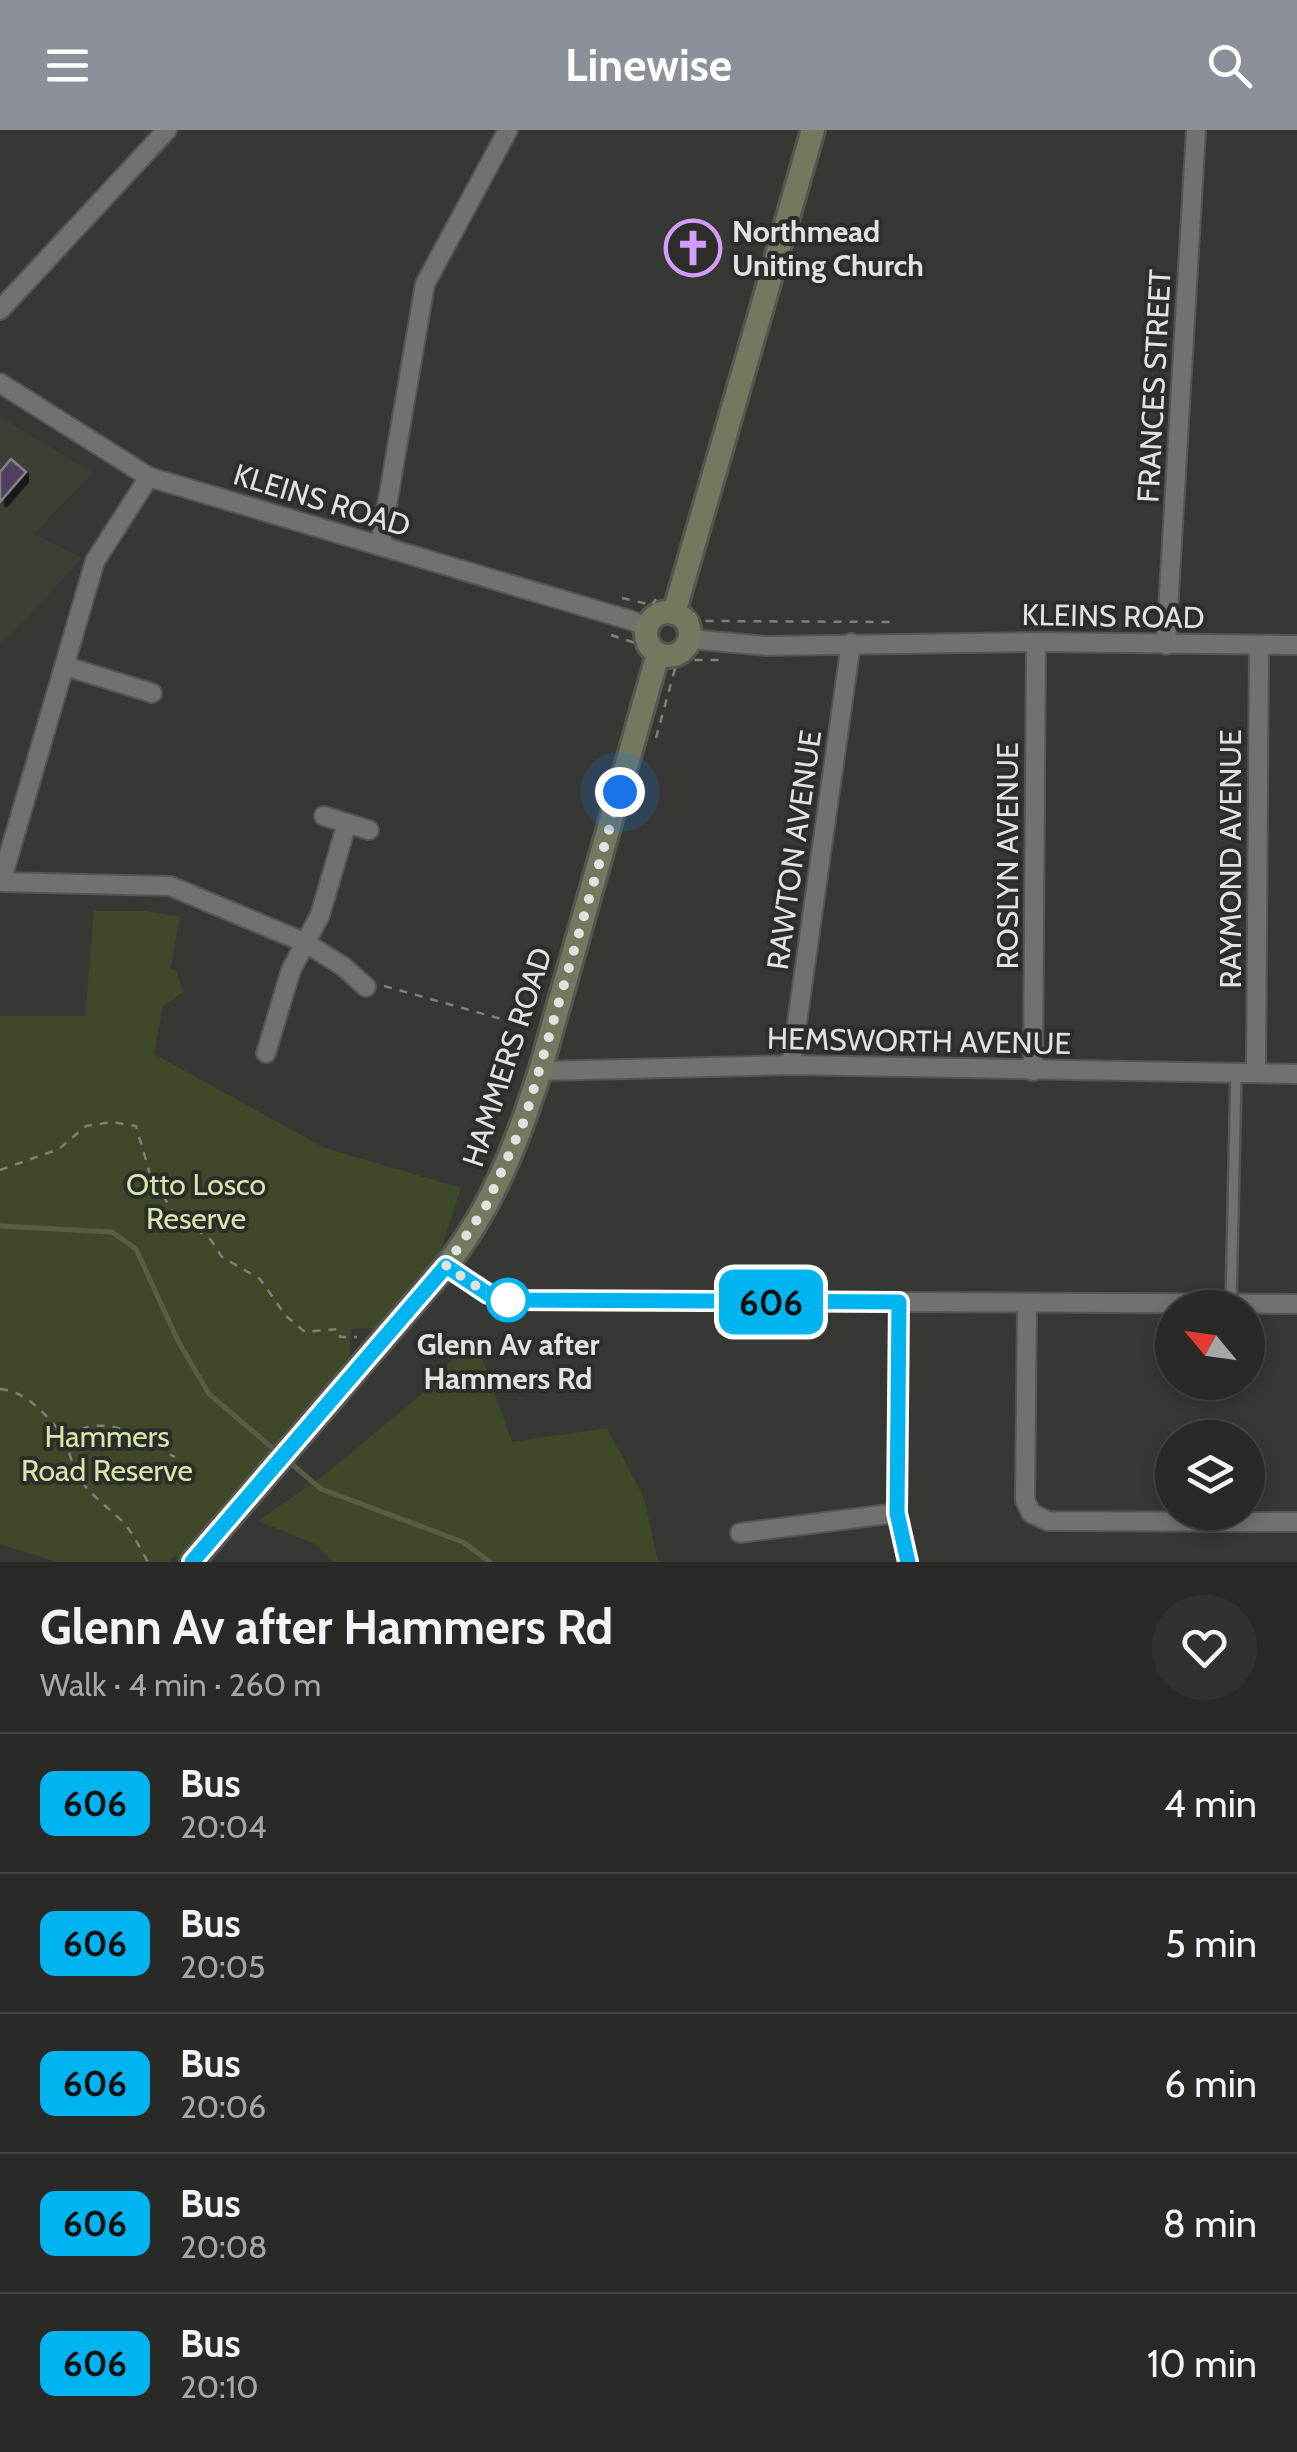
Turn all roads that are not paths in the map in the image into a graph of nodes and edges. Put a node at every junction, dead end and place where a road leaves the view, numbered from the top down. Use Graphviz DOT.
graph roads {
  1 [pos="167,130"];
  2 [pos="508,130"];
  3 [pos="813,130"];
  4 [pos="1196,130"];
  5 [pos="0,310"];
  6 [pos="0,383"];
  7 [pos="149,477"];
  8 [pos="380,546"];
  9 [pos="683,612"];
  10 [pos="690,639"];
  11 [pos="1036,642"];
  12 [pos="851,643"];
  13 [pos="649,644"];
  14 [pos="1166,644"];
  15 [pos="1259,645"];
  16 [pos="1297,646"];
  17 [pos="66,666"];
  18 [pos="152,693"];
  19 [pos="324,816"];
  20 [pos="347,823"];
  21 [pos="370,830"];
  22 [pos="0,882"];
  23 [pos="306,943"];
  24 [pos="366,987"];
  25 [pos="266,1053"];
  26 [pos="792,1065"];
  27 [pos="540,1071"];
  28 [pos="1033,1071"];
  29 [pos="1256,1073"];
  30 [pos="1236,1074"];
  31 [pos="1297,1074"];
  32 [pos="446,1266"];
  33 [pos="1232,1290"];
  34 [pos="899,1302"];
  35 [pos="1027,1304"];
  36 [pos="1155,1304"];
  37 [pos="1265,1304"];
  38 [pos="1297,1304"];
  39 [pos="897,1513"];
  40 [pos="1297,1522"];
  41 [pos="740,1533"];
  42 [pos="192,1562"];
  43 [pos="908,1562"];
  1 -- 5 [label="street"];
  2 -- 8 [label="street"];
  3 -- 9 [label="street"];
  4 -- 14 [label="street, FRANCES STREET"];
  6 -- 7 [label="street, KLEINS ROAD"];
  7 -- 8 [label="street, KLEINS ROAD"];
  7 -- 17 [label="street"];
  8 -- 13 [label="street, KLEINS ROAD"];
  9 -- 10 [label="street"];
  9 -- 13 [label="street"];
  10 -- 12 [label="street, KLEINS ROAD"];
  10 -- 13 [label="street"];
  11 -- 12 [label="street, KLEINS ROAD"];
  11 -- 14 [label="street, KLEINS ROAD"];
  11 -- 28 [label="street, ROSLYN AVENUE"];
  12 -- 26 [label="street, RAWTON AVENUE"];
  13 -- 27 [label="street, HAMMERS ROAD"];
  14 -- 15 [label="street, KLEINS ROAD"];
  15 -- 16 [label="street, KLEINS ROAD"];
  15 -- 29 [label="street, RAYMOND AVENUE"];
  17 -- 18 [label="street"];
  17 -- 22 [label="street"];
  19 -- 20 [label="street"];
  20 -- 21 [label="street"];
  20 -- 23 [label="street"];
  22 -- 23 [label="street"];
  23 -- 24 [label="street"];
  23 -- 25 [label="street"];
  26 -- 27 [label="street, HEMSWORTH AVENUE"];
  26 -- 28 [label="street, HEMSWORTH AVENUE"];
  27 -- 32 [label="street, HAMMERS ROAD"];
  28 -- 30 [label="street, HEMSWORTH AVENUE"];
  29 -- 30 [label="street, HEMSWORTH AVENUE"];
  29 -- 31 [label="street, HEMSWORTH AVENUE"];
  30 -- 33 [label="lane"];
  32 -- 34 [label="street"];
  32 -- 42 [label="street, HAMMERS ROAD"];
  34 -- 35 [label="street"];
  34 -- 39 [label="street"];
  35 -- 36 [label="street"];
  35 -- 40 [label="street"];
  37 -- 38 [label="street"];
  39 -- 41 [label="street"];
  39 -- 43 [label="street"];
}
